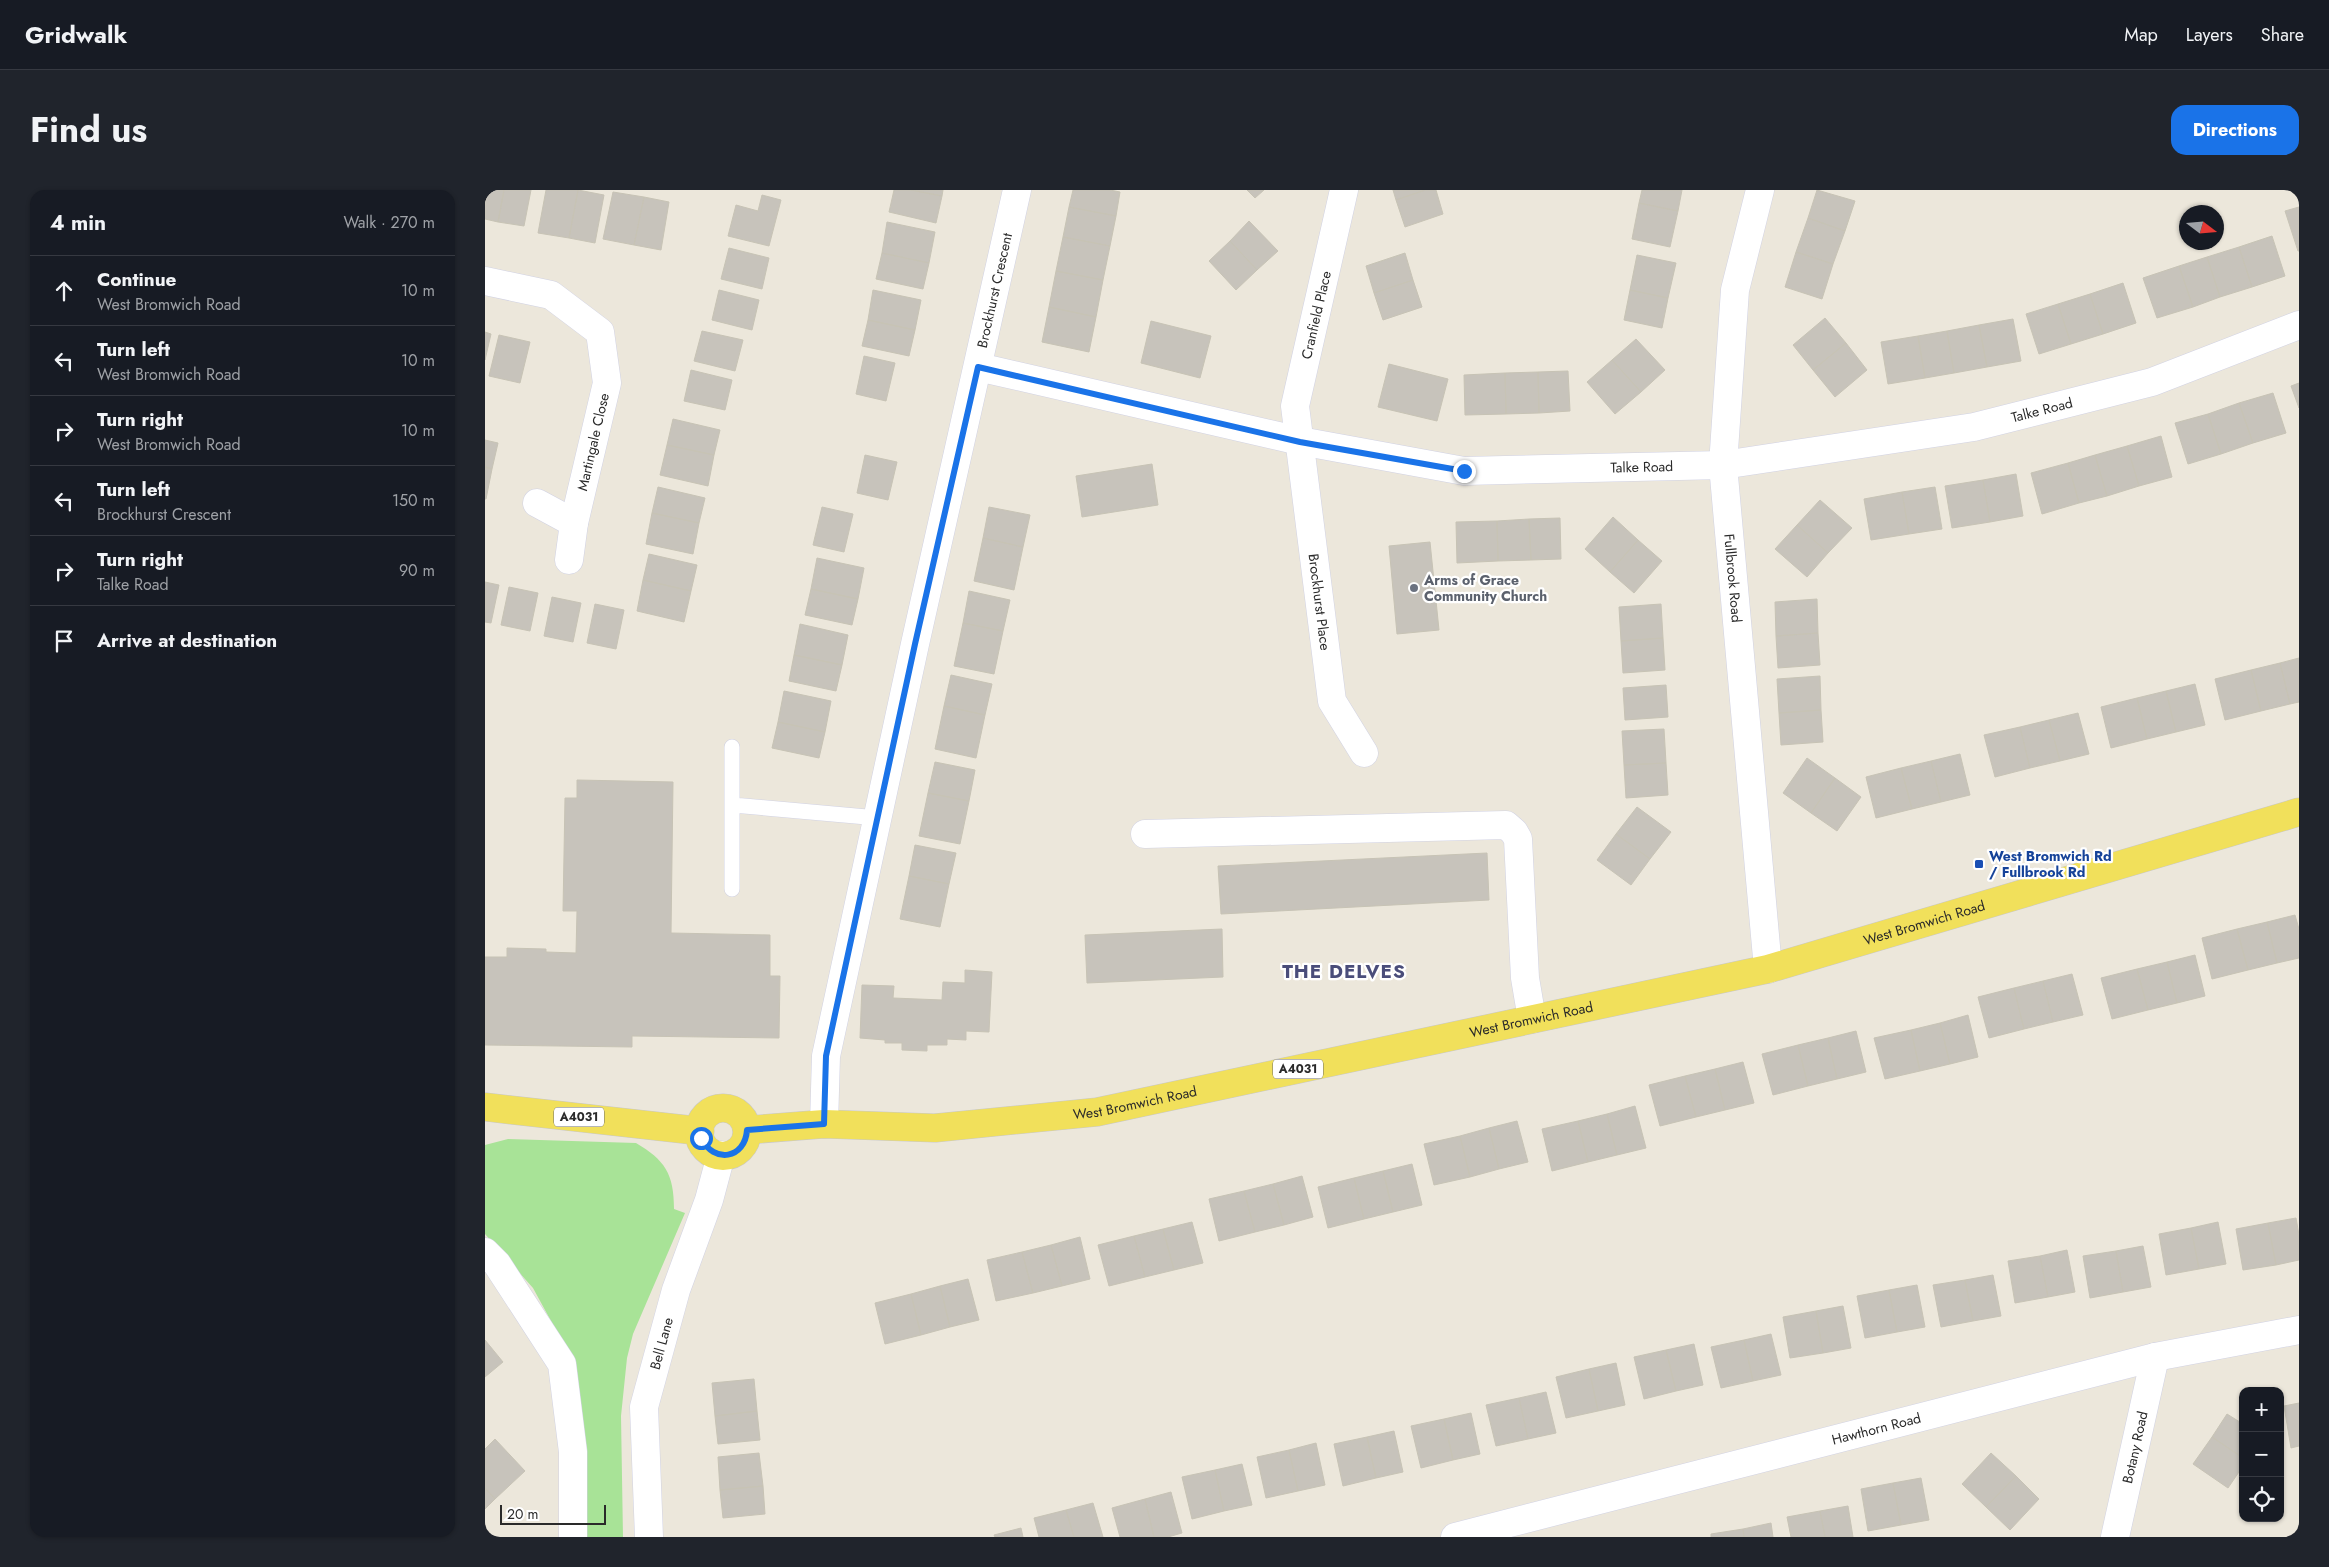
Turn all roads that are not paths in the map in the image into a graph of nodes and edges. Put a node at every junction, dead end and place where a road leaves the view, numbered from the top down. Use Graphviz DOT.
graph roads {
  1 [pos="1017,190"];
  2 [pos="1344,190"];
  3 [pos="1760,190"];
  4 [pos="485,281"];
  5 [pos="2299,325"];
  6 [pos="978,367"];
  7 [pos="1300,442"];
  8 [pos="1723,465"];
  9 [pos="537,504"];
  10 [pos="574,523"];
  11 [pos="569,560"];
  12 [pos="733,747"];
  13 [pos="1364,753"];
  14 [pos="733,805"];
  15 [pos="2299,812"];
  16 [pos="877,818"];
  17 [pos="1145,834"];
  18 [pos="732,888"];
  19 [pos="1768,969"];
  20 [pos="1532,1019"];
  21 [pos="485,1107"];
  22 [pos="824,1124"];
  23 [pos="747,1130"];
  24 [pos="700,1131"];
  25 [pos="721,1155"];
  26 [pos="491,1258"];
  27 [pos="2299,1330"];
  28 [pos="2155,1357"];
  29 [pos="573,1537"];
  30 [pos="649,1537"];
  31 [pos="1455,1537"];
  32 [pos="2115,1537"];
  1 -- 6 [label="street, Brockhurst Crescent"];
  2 -- 7 [label="street, Cranfield Place"];
  3 -- 8 [label="street, Fullbrook Road"];
  4 -- 10 [label="street, Martingale Close"];
  5 -- 8 [label="street, Talke Road"];
  6 -- 7 [label="street, Talke Road"];
  6 -- 16 [label="street, Brockhurst Crescent"];
  7 -- 8 [label="street, Talke Road"];
  7 -- 13 [label="street, Brockhurst Place"];
  8 -- 19 [label="street, Fullbrook Road"];
  9 -- 10 [label="street"];
  10 -- 11 [label="street, Martingale Close"];
  12 -- 14 [label="lane"];
  14 -- 16 [label="lane"];
  14 -- 18 [label="lane"];
  15 -- 19 [label="main road, West Bromwich Road / A4031"];
  16 -- 22 [label="street, Brockhurst Crescent"];
  17 -- 20 [label="street"];
  19 -- 20 [label="main road, West Bromwich Road / A4031"];
  20 -- 22 [label="main road, West Bromwich Road / A4031"];
  21 -- 24 [label="main road, A4031"];
  22 -- 23 [label="main road, West Bromwich Road / A4031"];
  23 -- 24 [label="main road"];
  23 -- 25 [label="main road"];
  24 -- 25 [label="main road"];
  25 -- 30 [label="street, Bell Lane"];
  26 -- 29 [label="street"];
  27 -- 28 [label="street, Hawthorn Road"];
  28 -- 31 [label="street, Hawthorn Road"];
  28 -- 32 [label="street, Botany Road"];
}
